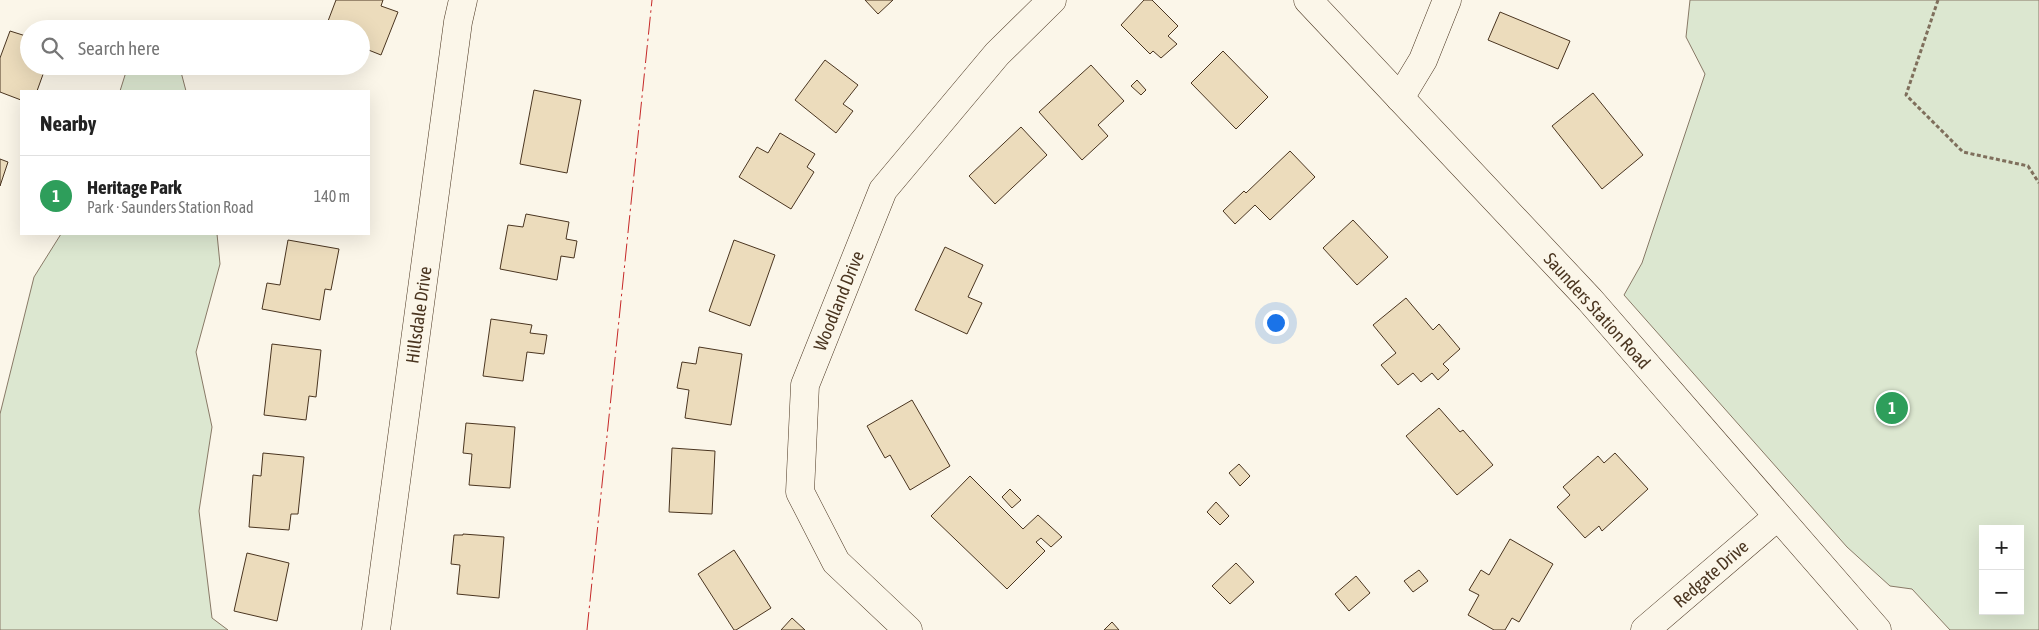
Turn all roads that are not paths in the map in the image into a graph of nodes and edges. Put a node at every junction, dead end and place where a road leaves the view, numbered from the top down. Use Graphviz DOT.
graph roads {
  1 [pos="463,0"];
  2 [pos="1052,0"];
  3 [pos="1308,0"];
  4 [pos="1447,0"];
  5 [pos="1400,98"];
  6 [pos="1777,517"];
  7 [pos="376,630"];
  8 [pos="908,630"];
  9 [pos="1645,630"];
  10 [pos="1877,630"];
  1 -- 7 [label="street, Hillsdale Drive"];
  2 -- 8 [label="street, Woodland Drive"];
  3 -- 5 [label="street, Saunders Station Road"];
  4 -- 5 [label="street"];
  5 -- 6 [label="street, Saunders Station Road"];
  6 -- 9 [label="street, Redgate Drive"];
  6 -- 10 [label="street, Saunders Station Road"];
}
